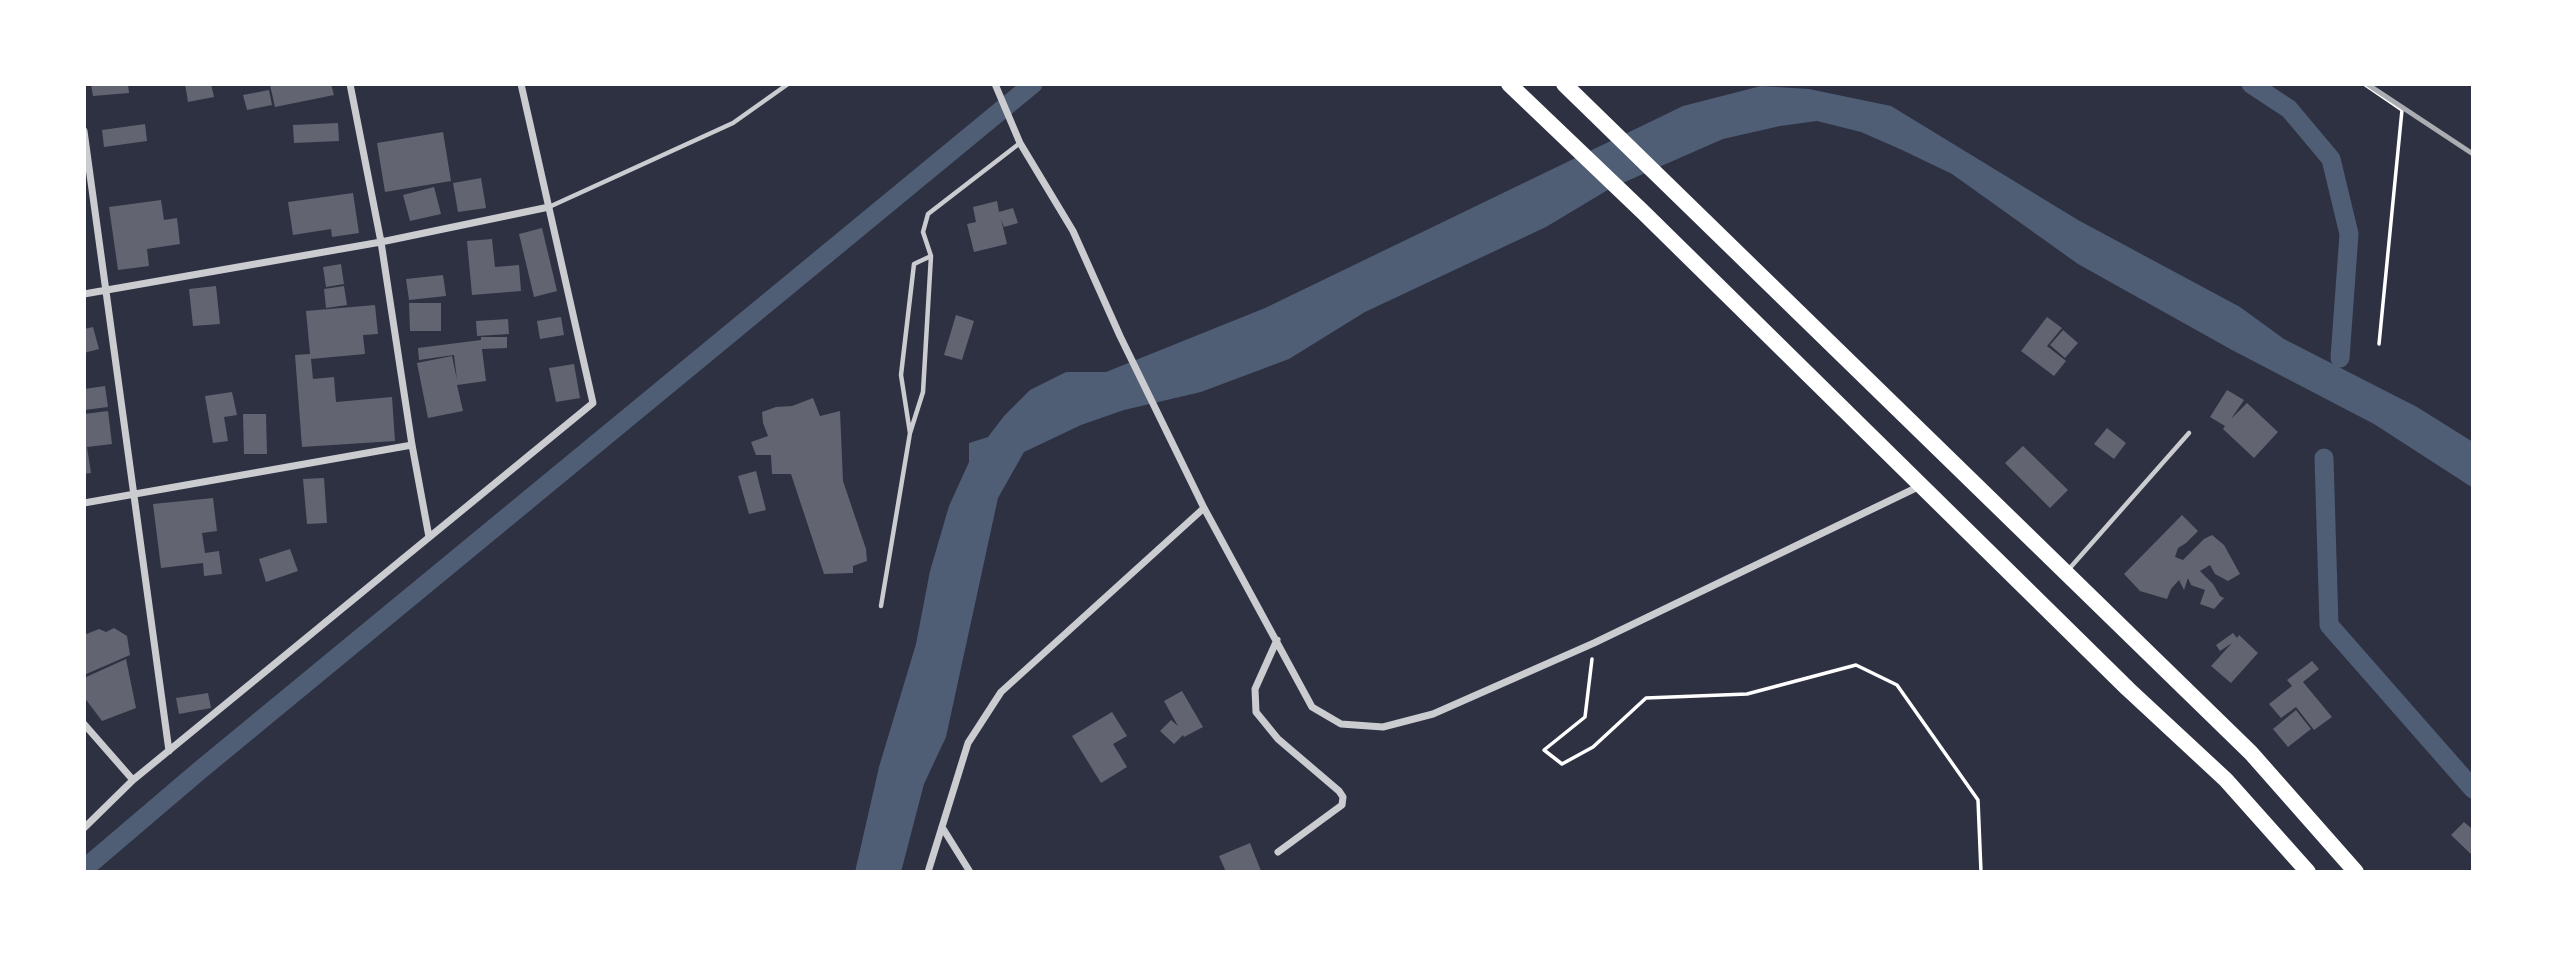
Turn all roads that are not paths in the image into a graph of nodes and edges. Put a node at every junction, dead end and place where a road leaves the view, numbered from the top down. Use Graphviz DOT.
graph roads {
  1 [pos="350,84"];
  2 [pos="521,84"];
  3 [pos="788,84"];
  4 [pos="1509,84"];
  5 [pos="1564,84"];
  6 [pos="995,86"];
  7 [pos="84,131"];
  8 [pos="1020,143"];
  9 [pos="549,206"];
  10 [pos="380,242"];
  11 [pos="931,256"];
  12 [pos="107,290"];
  13 [pos="84,294"];
  14 [pos="910,433"];
  15 [pos="2189,433"];
  16 [pos="412,445"];
  17 [pos="1922,484"];
  18 [pos="134,495"];
  19 [pos="84,503"];
  20 [pos="1204,508"];
  21 [pos="429,537"];
  22 [pos="2066,572"];
  23 [pos="881,606"];
  24 [pos="1277,640"];
  25 [pos="84,724"];
  26 [pos="169,751"];
  27 [pos="133,780"];
  28 [pos="942,827"];
  29 [pos="84,828"];
  30 [pos="1278,852"];
  31 [pos="928,872"];
  32 [pos="970,872"];
  33 [pos="2308,872"];
  34 [pos="2356,872"];
  1 -- 10 [label="street"];
  2 -- 9 [label="street"];
  3 -- 9 [label="lane"];
  4 -- 17 [label="highway"];
  5 -- 22 [label="highway"];
  6 -- 8 [label="street"];
  7 -- 12 [label="street"];
  8 -- 11 [label="lane"];
  8 -- 20 [label="street"];
  9 -- 10 [label="street"];
  9 -- 21 [label="street"];
  10 -- 12 [label="street"];
  10 -- 16 [label="street"];
  11 -- 14 [label="lane"];
  11 -- 14 [label="lane"];
  12 -- 13 [label="street"];
  12 -- 18 [label="street"];
  14 -- 23 [label="lane"];
  15 -- 22 [label="lane"];
  16 -- 18 [label="street"];
  16 -- 21 [label="street"];
  17 -- 24 [label="street"];
  17 -- 33 [label="highway"];
  18 -- 19 [label="street"];
  18 -- 26 [label="street"];
  20 -- 24 [label="street"];
  20 -- 28 [label="street"];
  21 -- 26 [label="street"];
  22 -- 34 [label="highway"];
  24 -- 30 [label="street"];
  25 -- 27 [label="street"];
  26 -- 27 [label="street"];
  27 -- 29 [label="street"];
  28 -- 31 [label="street"];
  28 -- 32 [label="street"];
}
